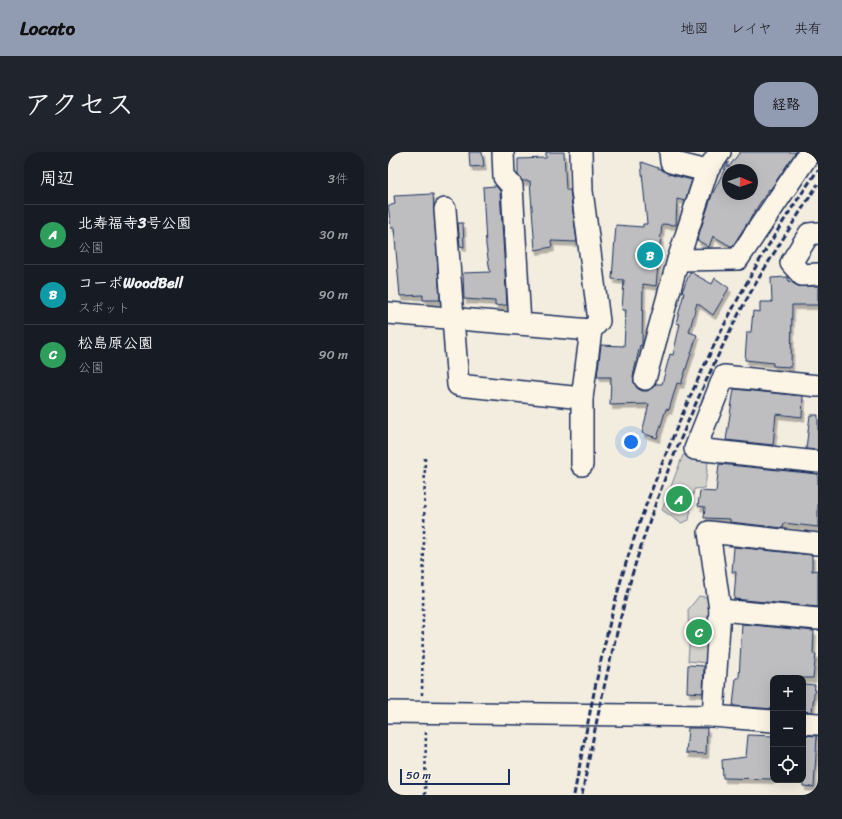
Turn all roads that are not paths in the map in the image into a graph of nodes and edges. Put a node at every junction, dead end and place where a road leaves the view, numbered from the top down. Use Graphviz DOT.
graph roads {
  1 [pos="503,152"];
  2 [pos="581,152"];
  3 [pos="670,152"];
  4 [pos="720,152"];
  5 [pos="810,152"];
  6 [pos="707,171"];
  7 [pos="445,210"];
  8 [pos="818,233"];
  9 [pos="678,260"];
  10 [pos="818,274"];
  11 [pos="388,313"];
  12 [pos="452,319"];
  13 [pos="520,324"];
  14 [pos="591,330"];
  15 [pos="645,379"];
  16 [pos="818,386"];
  17 [pos="582,398"];
  18 [pos="818,462"];
  19 [pos="582,465"];
  20 [pos="818,544"];
  21 [pos="720,610"];
  22 [pos="818,619"];
  23 [pos="388,712"];
  24 [pos="713,716"];
  25 [pos="770,721"];
  26 [pos="806,723"];
  27 [pos="818,724"];
  1 -- 13 [label="street"];
  2 -- 14 [label="street"];
  3 -- 6 [label="street"];
  4 -- 6 [label="street"];
  5 -- 9 [label="street"];
  6 -- 9 [label="street"];
  7 -- 12 [label="street"];
  8 -- 10 [label="street"];
  9 -- 15 [label="street"];
  11 -- 12 [label="street"];
  12 -- 13 [label="street"];
  12 -- 17 [label="street"];
  13 -- 14 [label="street"];
  14 -- 17 [label="street"];
  16 -- 18 [label="street"];
  17 -- 19 [label="street"];
  20 -- 21 [label="street"];
  21 -- 22 [label="street"];
  21 -- 24 [label="street"];
  23 -- 24 [label="street"];
  24 -- 25 [label="street"];
  26 -- 27 [label="street"];
}
